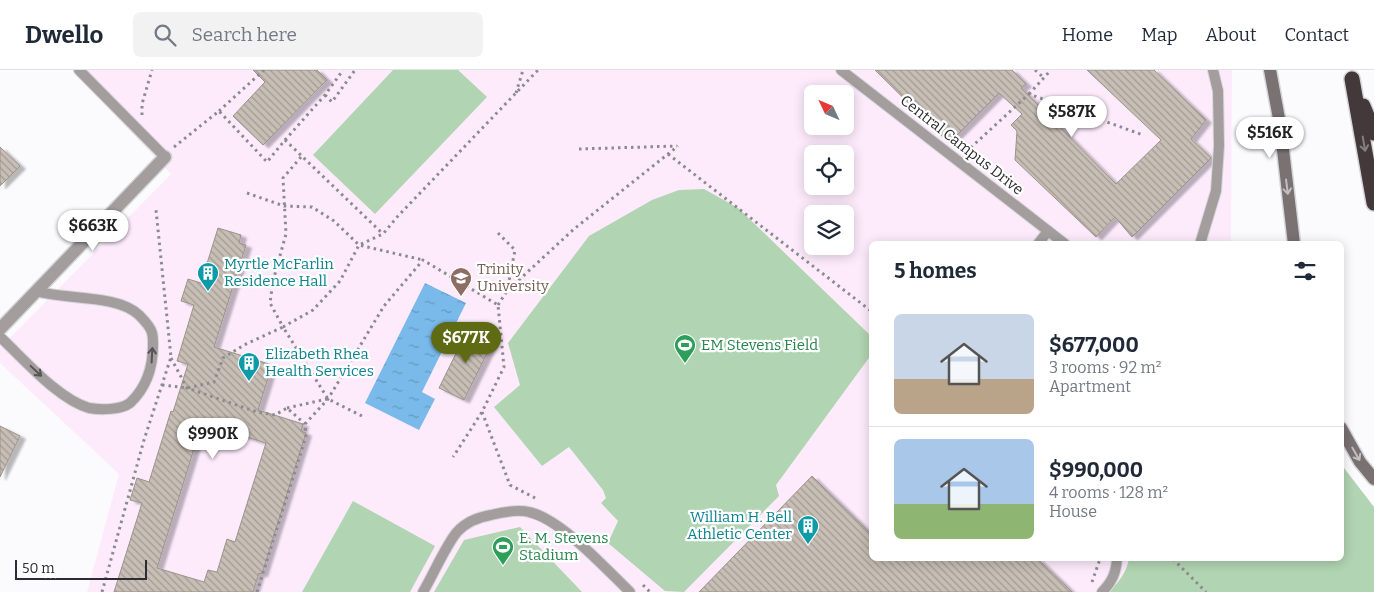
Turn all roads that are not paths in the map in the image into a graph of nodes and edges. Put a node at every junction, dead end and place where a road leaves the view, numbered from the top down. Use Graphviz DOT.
graph roads {
  1 [pos="79,70"];
  2 [pos="841,70"];
  3 [pos="1213,70"];
  4 [pos="1270,70"];
  5 [pos="1351,74"];
  6 [pos="1374,133"];
  7 [pos="165,157"];
  8 [pos="1374,203"];
  9 [pos="1048,231"];
  10 [pos="1040,241"];
  11 [pos="1061,241"];
  12 [pos="1201,241"];
  13 [pos="1294,241"];
  14 [pos="36,291"];
  15 [pos="0,329"];
  16 [pos="0,338"];
  17 [pos="1344,433"];
  18 [pos="1374,479"];
  19 [pos="1117,561"];
  20 [pos="424,592"];
  21 [pos="630,592"];
  22 [pos="1102,592"];
  1 -- 7 [label="lane"];
  2 -- 9 [label="lane, Central Campus Drive"];
  3 -- 12 [label="lane"];
  4 -- 13 [label="main road, one-way"];
  5 -- 6 [label="highway"];
  5 -- 8 [label="highway, one-way"];
  7 -- 14 [label="street"];
  9 -- 10 [label="lane"];
  9 -- 11 [label="lane, Central Campus Drive"];
  14 -- 15 [label="street"];
  16 -- 14 [label="lane, one-way"];
  17 -- 18 [label="main road, one-way"];
  19 -- 22 [label="lane"];
  20 -- 21 [label="lane"];
}
